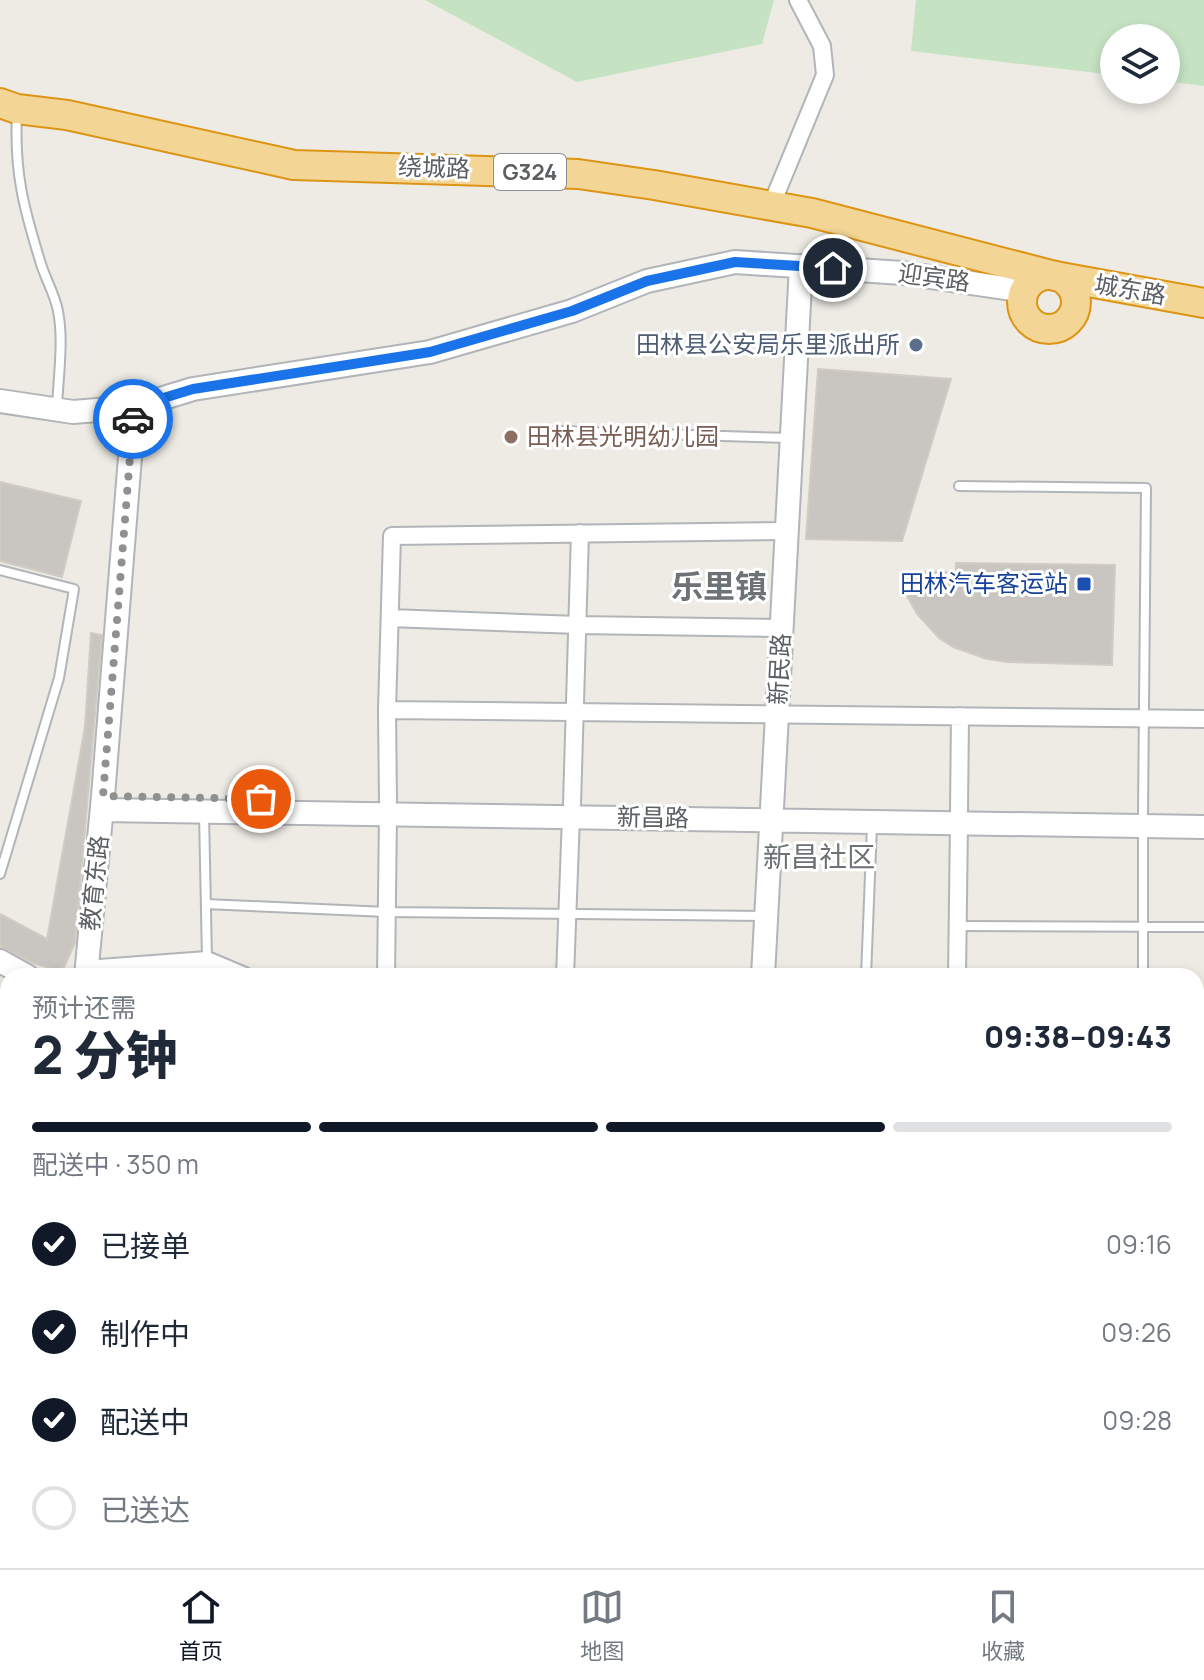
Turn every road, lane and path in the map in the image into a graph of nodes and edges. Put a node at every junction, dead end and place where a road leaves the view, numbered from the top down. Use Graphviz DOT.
graph roads {
  1 [pos="798,0"];
  2 [pos="9,106"];
  3 [pos="771,206"];
  4 [pos="801,266"];
  5 [pos="1055,276"];
  6 [pos="1025,291"];
  7 [pos="1204,303"];
  8 [pos="0,401"];
  9 [pos="134,407"];
  10 [pos="57,410"];
  11 [pos="557,431"];
  12 [pos="792,438"];
  13 [pos="959,486"];
  14 [pos="787,531"];
  15 [pos="580,533"];
  16 [pos="0,570"];
  17 [pos="390,618"];
  18 [pos="578,625"];
  19 [pos="782,628"];
  20 [pos="387,710"];
  21 [pos="575,712"];
  22 [pos="778,714"];
  23 [pos="960,716"];
  24 [pos="1143,718"];
  25 [pos="1204,719"];
  26 [pos="103,803"];
  27 [pos="388,808"];
  28 [pos="572,811"];
  29 [pos="204,812"];
  30 [pos="771,814"];
  31 [pos="1204,815"];
  32 [pos="959,817"];
  33 [pos="1143,820"];
  34 [pos="872,822"];
  35 [pos="1204,827"];
  36 [pos="0,874"];
  37 [pos="206,904"];
  38 [pos="387,912"];
  39 [pos="568,915"];
  40 [pos="766,916"];
  41 [pos="957,926"];
  42 [pos="1143,927"];
  43 [pos="1204,927"];
  44 [pos="207,960"];
  45 [pos="86,968"];
  46 [pos="133,968"];
  47 [pos="226,968"];
  48 [pos="386,968"];
  49 [pos="565,968"];
  50 [pos="763,968"];
  51 [pos="866,968"];
  52 [pos="957,968"];
  53 [pos="1143,968"];
  1 -- 3 [label="street"];
  2 -- 3 [label="highway, 绕城路 / G324"];
  2 -- 10 [label="lane"];
  3 -- 5 [label="highway, 绕城路 / G324"];
  4 -- 6 [label="street, 迎宾路"];
  4 -- 9 [label="street, 迎宾路"];
  4 -- 12 [label="street, 新民路"];
  5 -- 6 [label="highway"];
  5 -- 6 [label="highway"];
  5 -- 7 [label="highway, 城东路 / G324"];
  8 -- 10 [label="street, 迎宾路"];
  9 -- 10 [label="street, 迎宾路"];
  9 -- 26 [label="street, 教育东路"];
  11 -- 12 [label="lane"];
  12 -- 14 [label="street, 新民路"];
  13 -- 24 [label="lane"];
  14 -- 15 [label="street"];
  14 -- 19 [label="street, 新民路"];
  15 -- 17 [label="street"];
  15 -- 18 [label="street"];
  16 -- 36 [label="lane"];
  17 -- 18 [label="street"];
  17 -- 20 [label="street"];
  18 -- 19 [label="street"];
  18 -- 21 [label="street"];
  19 -- 22 [label="street, 新民路"];
  20 -- 21 [label="street"];
  20 -- 27 [label="street"];
  21 -- 22 [label="street"];
  21 -- 28 [label="street"];
  22 -- 23 [label="street"];
  22 -- 30 [label="street, 新民路"];
  23 -- 24 [label="street"];
  23 -- 32 [label="street"];
  24 -- 25 [label="street"];
  24 -- 33 [label="lane"];
  26 -- 27 [label="street, 新昌路"];
  26 -- 29 [label="street, 新昌路"];
  26 -- 45 [label="street, 教育东路"];
  27 -- 28 [label="street, 新昌路"];
  27 -- 29 [label="street, 新昌路"];
  27 -- 38 [label="street"];
  28 -- 30 [label="street, 新昌路"];
  28 -- 39 [label="street"];
  29 -- 37 [label="lane"];
  30 -- 32 [label="street, 新昌路"];
  30 -- 34 [label="street, 新昌路"];
  30 -- 40 [label="street, 新民路"];
  31 -- 33 [label="street, 新昌路"];
  32 -- 33 [label="street, 新昌路"];
  32 -- 34 [label="street, 新昌路"];
  32 -- 41 [label="street"];
  33 -- 35 [label="street, 新昌路"];
  33 -- 42 [label="lane"];
  34 -- 51 [label="lane"];
  37 -- 38 [label="lane"];
  37 -- 44 [label="lane"];
  38 -- 39 [label="lane"];
  38 -- 48 [label="street"];
  39 -- 40 [label="lane"];
  39 -- 49 [label="street"];
  40 -- 50 [label="street, 新民路"];
  41 -- 42 [label="lane"];
  41 -- 52 [label="street"];
  42 -- 43 [label="lane"];
  42 -- 53 [label="lane"];
  44 -- 46 [label="street"];
  44 -- 47 [label="street"];
}
